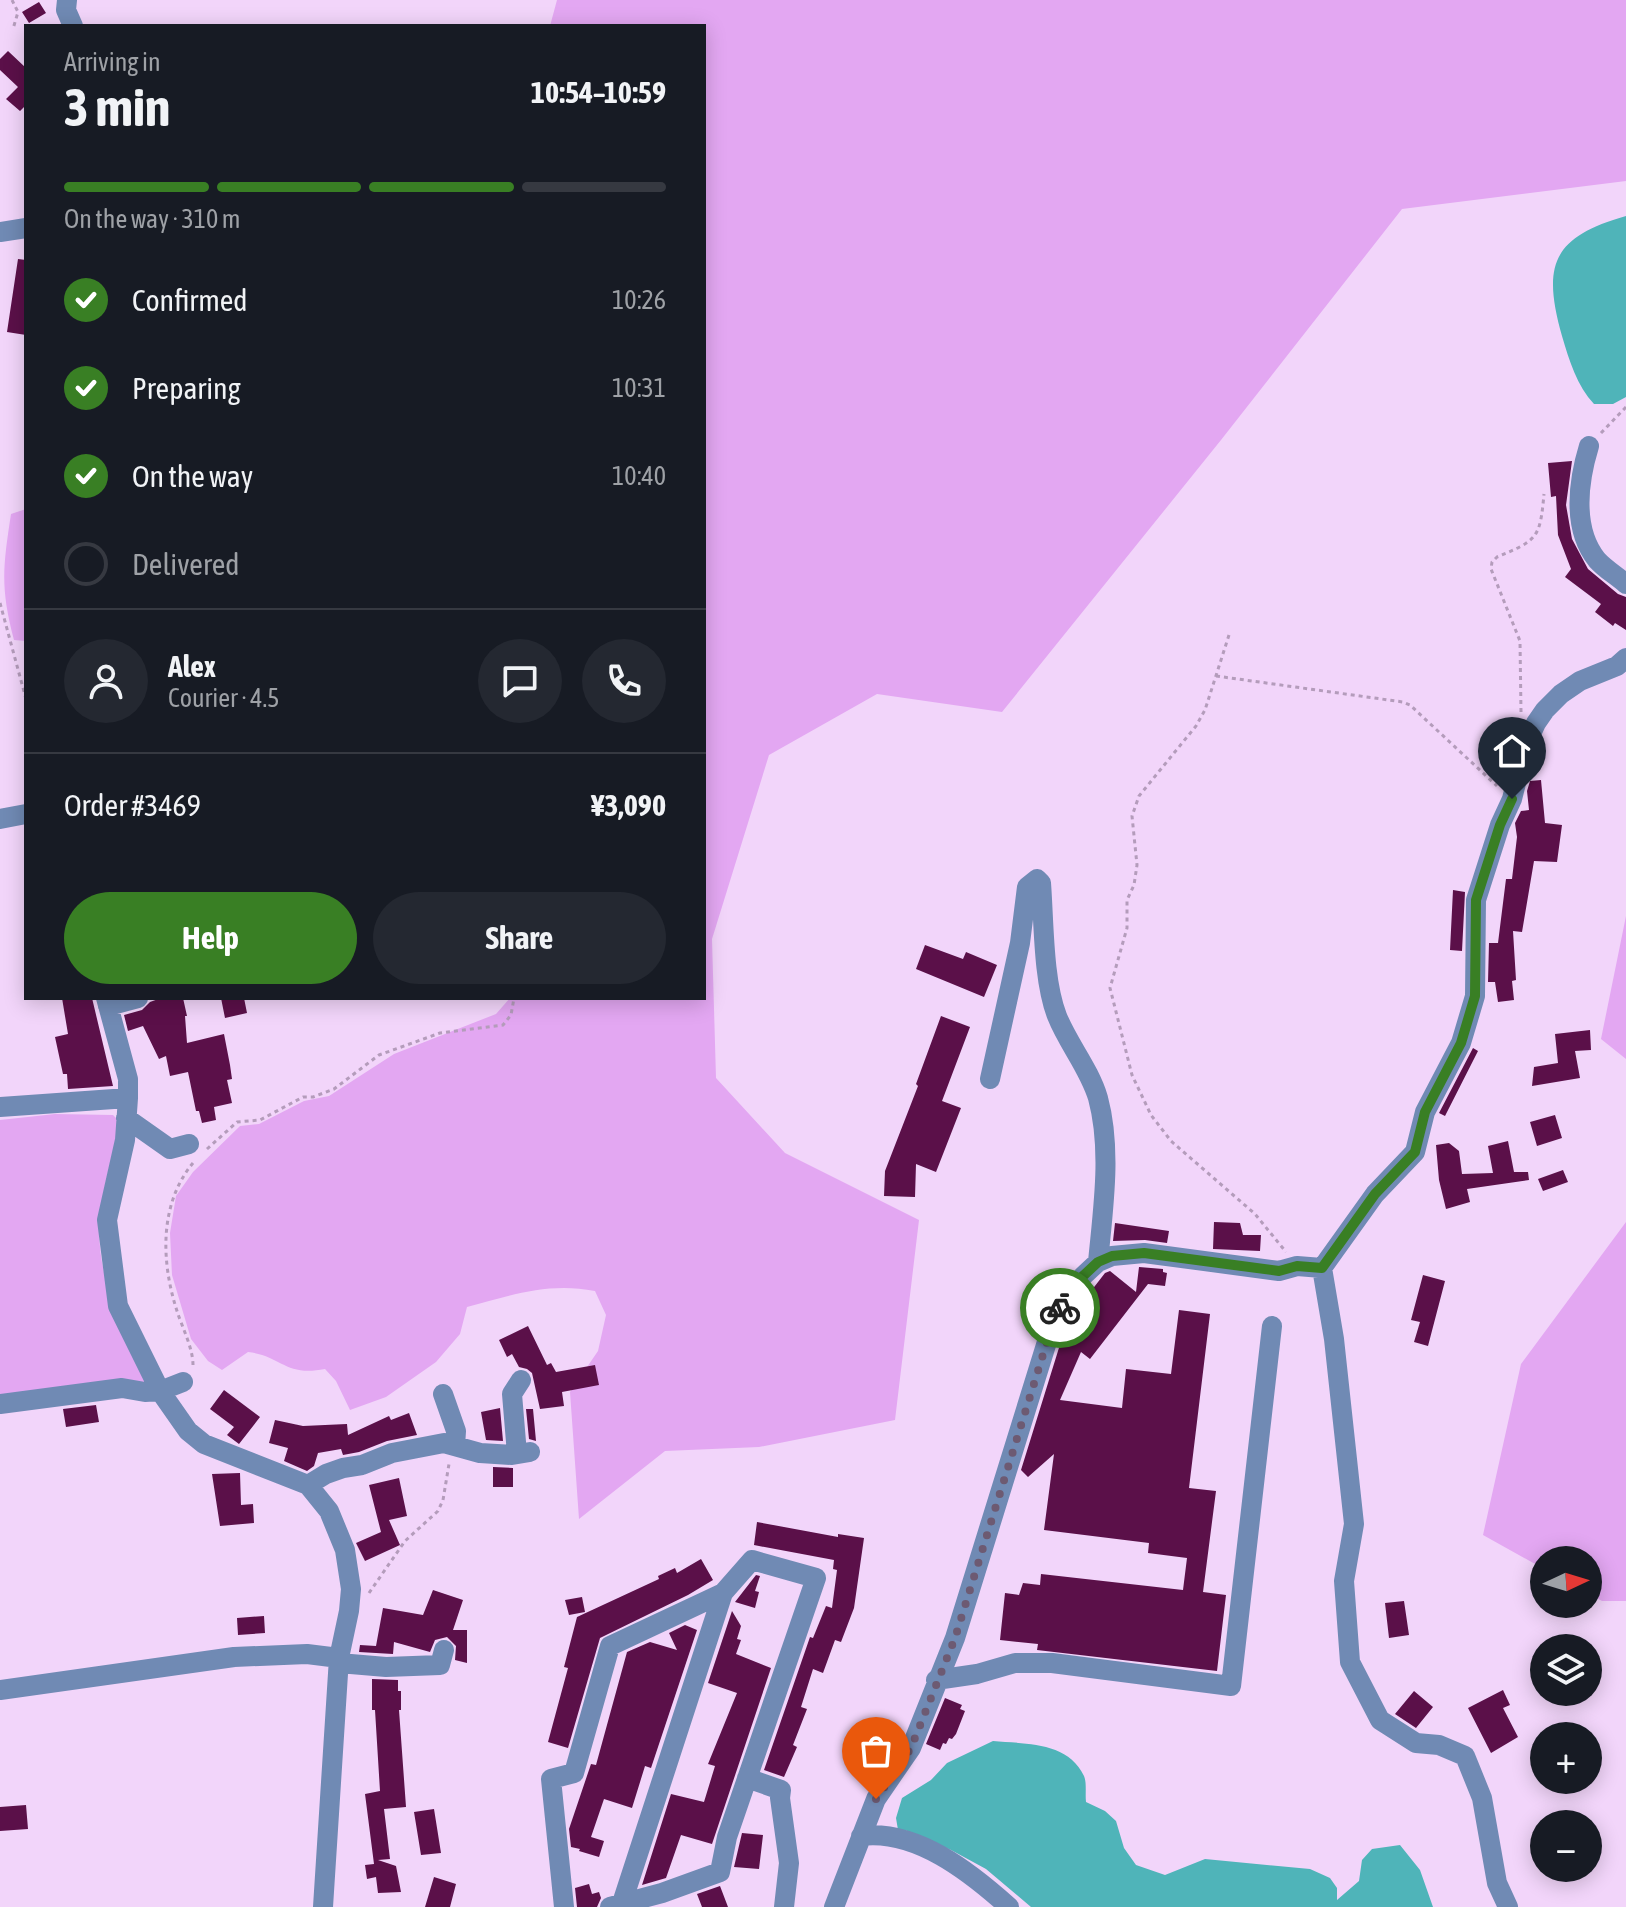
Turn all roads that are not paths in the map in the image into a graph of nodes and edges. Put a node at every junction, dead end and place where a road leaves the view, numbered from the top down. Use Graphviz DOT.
graph roads {
  1 [pos="67,0"];
  2 [pos="72,24"];
  3 [pos="24,228"];
  4 [pos="0,232"];
  5 [pos="1589,446"];
  6 [pos="1626,584"];
  7 [pos="1626,658"];
  8 [pos="24,814"];
  9 [pos="0,819"];
  10 [pos="107,1002"];
  11 [pos="990,1079"];
  12 [pos="0,1107"];
  13 [pos="127,1108"];
  14 [pos="196,1152"];
  15 [pos="1098,1262"];
  16 [pos="1322,1268"];
  17 [pos="1272,1326"];
  18 [pos="521,1380"];
  19 [pos="183,1382"];
  20 [pos="160,1391"];
  21 [pos="443,1394"];
  22 [pos="0,1404"];
  23 [pos="455,1446"];
  24 [pos="308,1485"];
  25 [pos="723,1593"];
  26 [pos="444,1650"];
  27 [pos="339,1660"];
  28 [pos="936,1680"];
  29 [pos="0,1690"];
  30 [pos="747,1778"];
  31 [pos="861,1836"];
  32 [pos="616,1905"];
  33 [pos="323,1907"];
  34 [pos="564,1907"];
  35 [pos="784,1907"];
  36 [pos="834,1907"];
  37 [pos="1009,1907"];
  38 [pos="1508,1907"];
  1 -- 2 [label="street"];
  3 -- 4 [label="street"];
  5 -- 6 [label="street"];
  7 -- 16 [label="street"];
  8 -- 9 [label="street"];
  10 -- 13 [label="street"];
  11 -- 15 [label="street"];
  12 -- 13 [label="street"];
  13 -- 14 [label="street"];
  13 -- 20 [label="street"];
  15 -- 16 [label="street"];
  15 -- 28 [label="street"];
  16 -- 38 [label="street"];
  17 -- 28 [label="street"];
  18 -- 23 [label="street"];
  19 -- 20 [label="street"];
  20 -- 22 [label="street"];
  20 -- 24 [label="street"];
  21 -- 23 [label="street"];
  23 -- 24 [label="street"];
  24 -- 27 [label="street"];
  25 -- 30 [label="street"];
  25 -- 32 [label="street"];
  25 -- 34 [label="street"];
  26 -- 27 [label="street"];
  27 -- 29 [label="street"];
  27 -- 33 [label="street"];
  28 -- 31 [label="street"];
  30 -- 32 [label="street"];
  30 -- 35 [label="street"];
  31 -- 36 [label="street"];
  31 -- 37 [label="street"];
}
